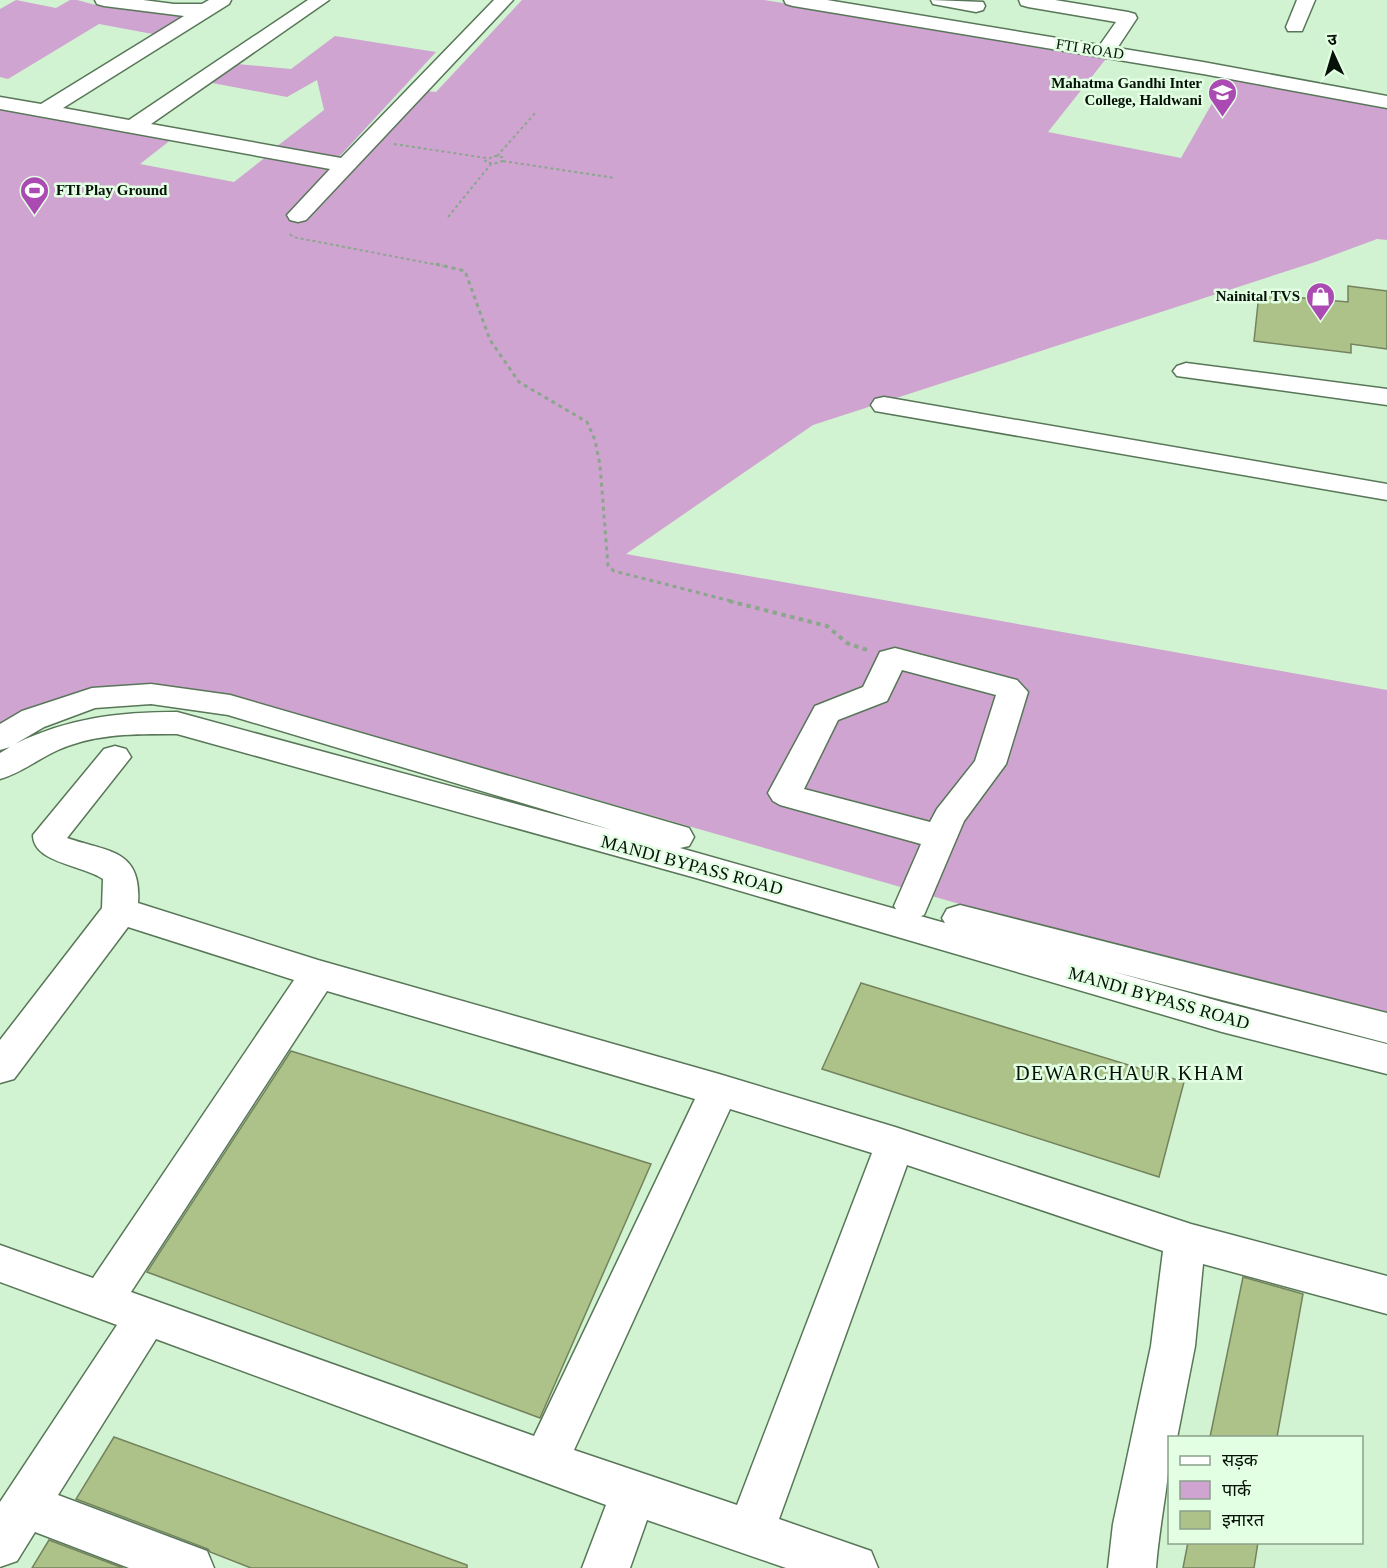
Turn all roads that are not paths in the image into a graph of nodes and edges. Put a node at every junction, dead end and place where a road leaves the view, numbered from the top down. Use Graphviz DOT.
graph roads {
  1 [pos="104,0"];
  2 [pos="320,0"];
  3 [pos="504,0"];
  4 [pos="793,0"];
  5 [pos="940,0"];
  6 [pos="1306,0"];
  7 [pos="1028,1"];
  8 [pos="214,5"];
  9 [pos="976,6"];
  10 [pos="1295,27"];
  11 [pos="1104,52"];
  12 [pos="1387,102"];
  13 [pos="0,103"];
  14 [pos="44,111"];
  15 [pos="132,127"];
  16 [pos="346,165"];
  17 [pos="298,215"];
  18 [pos="1186,370"];
  19 [pos="1387,397"];
  20 [pos="884,405"];
  21 [pos="1387,492"];
  22 [pos="0,739"];
  23 [pos="115,757"];
  24 [pos="0,768"];
  25 [pos="940,837"];
  26 [pos="912,906"];
  27 [pos="120,911"];
  28 [pos="318,974"];
  29 [pos="1387,1028"];
  30 [pos="1387,1059"];
  31 [pos="0,1068"];
  32 [pos="719,1090"];
  33 [pos="895,1144"];
  34 [pos="1181,1240"];
  35 [pos="0,1263"];
  36 [pos="1387,1295"];
  37 [pos="102,1300"];
  38 [pos="147,1316"];
  39 [pos="545,1462"];
  40 [pos="634,1493"];
  41 [pos="25,1505"];
  42 [pos="750,1533"];
  43 [pos="0,1544"];
  44 [pos="190,1568"];
  45 [pos="606,1568"];
  46 [pos="854,1568"];
  47 [pos="1132,1568"];
  1 -- 8 [label="street"];
  2 -- 15 [label="street"];
  3 -- 16 [label="street"];
  4 -- 11 [label="street, FTI ROAD"];
  5 -- 9 [label="street"];
  6 -- 10 [label="street"];
  7 -- 11 [label="street"];
  8 -- 14 [label="street"];
  11 -- 12 [label="street, FTI ROAD"];
  13 -- 14 [label="street"];
  14 -- 15 [label="street"];
  15 -- 16 [label="street"];
  16 -- 17 [label="street"];
  18 -- 19 [label="street"];
  20 -- 21 [label="street"];
  22 -- 26 [label="street, MANDI BYPASS ROAD"];
  23 -- 27 [label="street"];
  24 -- 30 [label="street, MANDI BYPASS ROAD"];
  25 -- 25 [label="street"];
  25 -- 26 [label="street"];
  26 -- 29 [label="street, MANDI BYPASS ROAD"];
  27 -- 28 [label="street"];
  27 -- 31 [label="street"];
  28 -- 32 [label="street"];
  28 -- 37 [label="street"];
  32 -- 33 [label="street"];
  32 -- 39 [label="street"];
  33 -- 34 [label="street"];
  33 -- 42 [label="street"];
  34 -- 36 [label="street"];
  34 -- 47 [label="street"];
  35 -- 37 [label="street"];
  37 -- 38 [label="street"];
  38 -- 39 [label="street"];
  38 -- 41 [label="street"];
  39 -- 40 [label="street"];
  40 -- 42 [label="street"];
  40 -- 45 [label="street"];
  41 -- 43 [label="street"];
  41 -- 44 [label="street"];
  42 -- 46 [label="street"];
}
